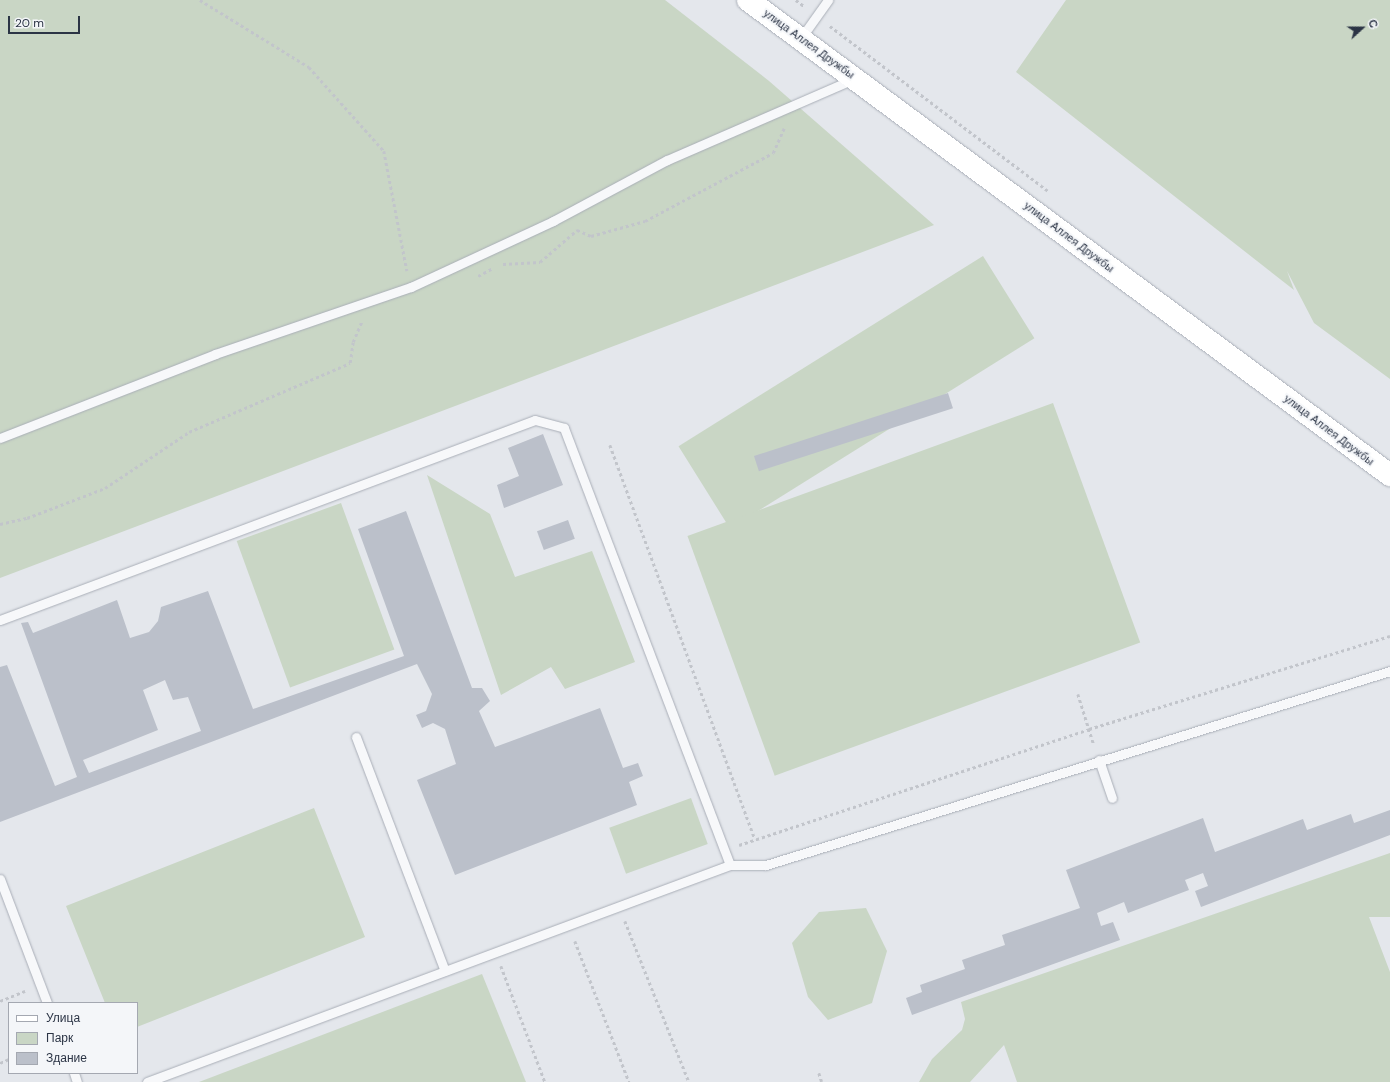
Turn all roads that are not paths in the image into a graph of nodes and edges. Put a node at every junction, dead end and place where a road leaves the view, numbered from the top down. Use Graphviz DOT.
graph roads {
  1 [pos="748,0"];
  2 [pos="828,0"];
  3 [pos="801,38"];
  4 [pos="856,78"];
  5 [pos="0,438"];
  6 [pos="1390,475"];
  7 [pos="0,620"];
  8 [pos="1390,671"];
  9 [pos="356,737"];
  10 [pos="1099,760"];
  11 [pos="1112,798"];
  12 [pos="730,865"];
  13 [pos="0,878"];
  14 [pos="445,971"];
  15 [pos="47,1002"];
  16 [pos="148,1082"];
  1 -- 3 [label="main road, улица Аллея Дружбы"];
  2 -- 3 [label="lane"];
  3 -- 4 [label="main road, улица Аллея Дружбы"];
  4 -- 5 [label="lane"];
  4 -- 6 [label="main road, улица Аллея Дружбы"];
  7 -- 12 [label="lane"];
  8 -- 10 [label="lane"];
  9 -- 14 [label="lane"];
  10 -- 11 [label="lane"];
  10 -- 12 [label="lane"];
  12 -- 14 [label="lane"];
  13 -- 15 [label="lane"];
  14 -- 16 [label="lane"];
}
